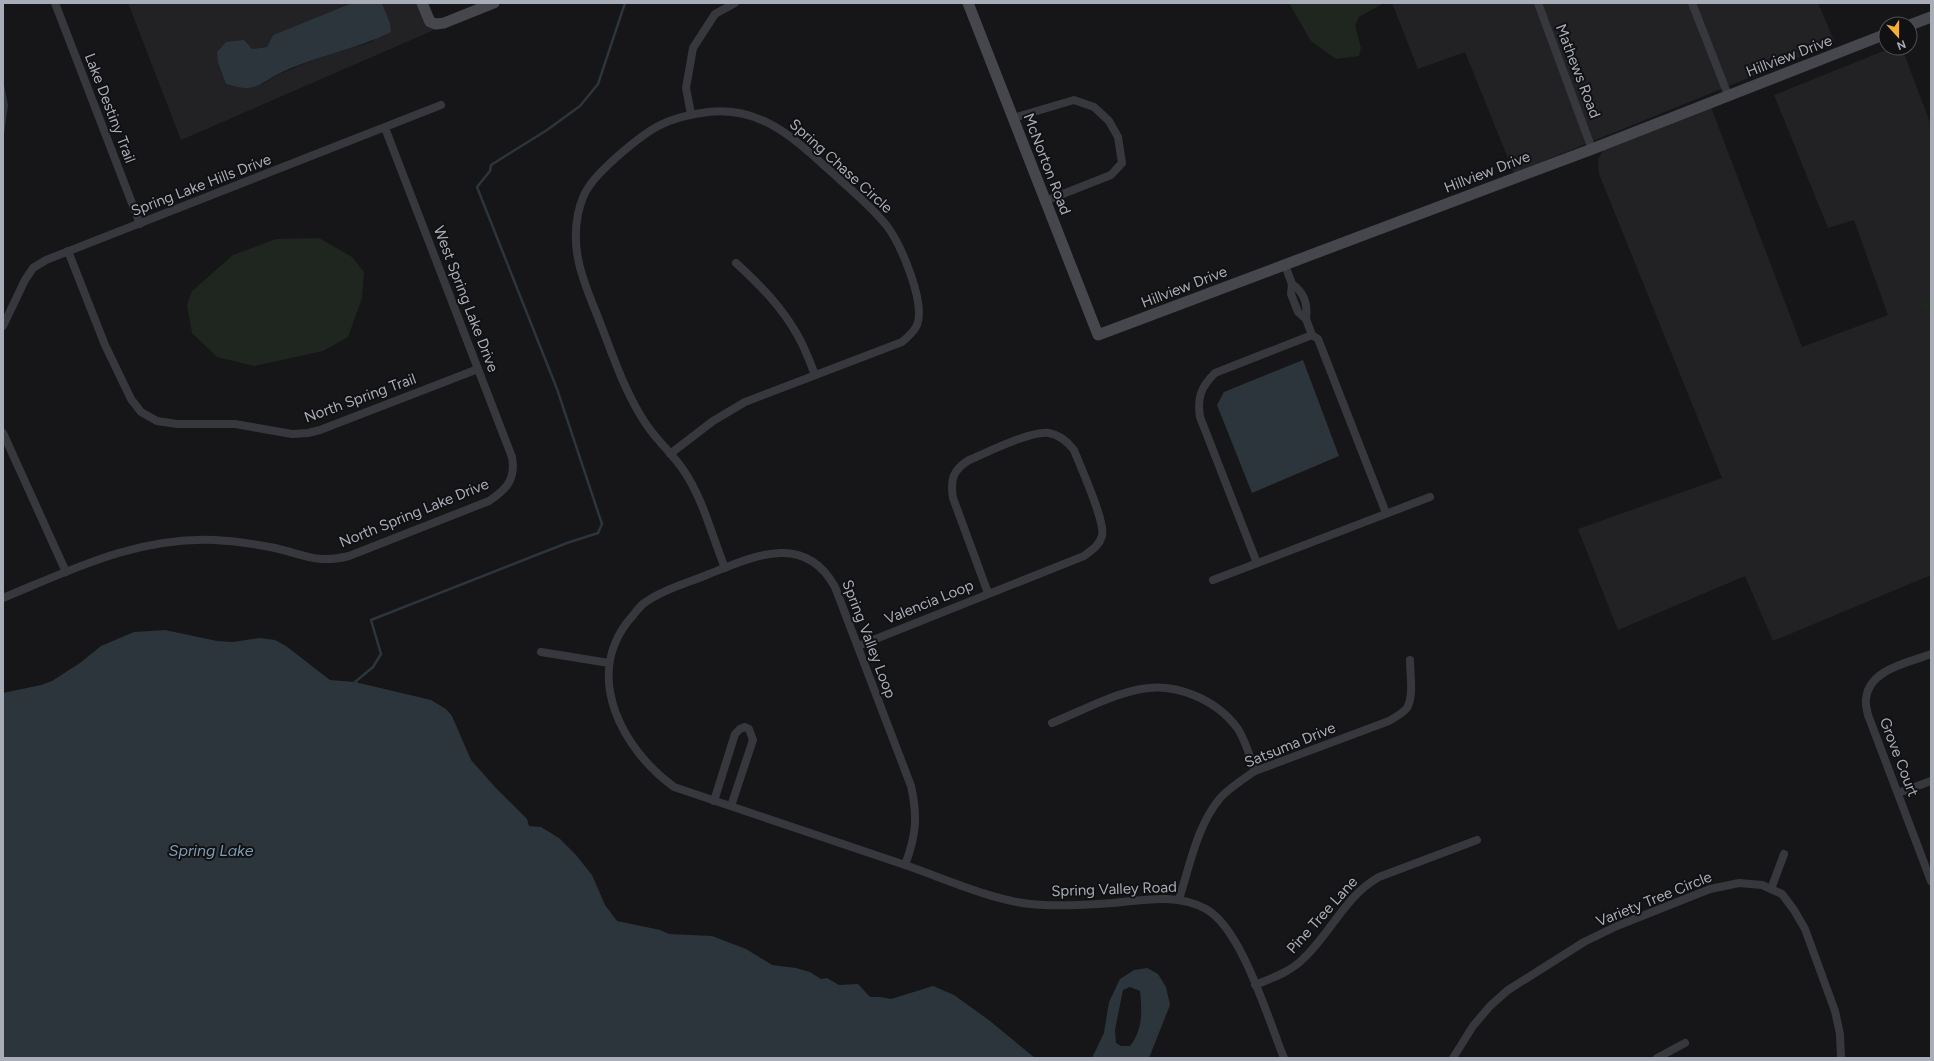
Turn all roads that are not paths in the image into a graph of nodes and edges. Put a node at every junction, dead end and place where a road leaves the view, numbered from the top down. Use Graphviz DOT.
graph roads {
  1 [pos="55,3"];
  2 [pos="422,3"];
  3 [pos="494,3"];
  4 [pos="735,3"];
  5 [pos="968,3"];
  6 [pos="1538,3"];
  7 [pos="1692,3"];
  8 [pos="1931,17"];
  9 [pos="1918,22"];
  10 [pos="1878,37"];
  11 [pos="1728,95"];
  12 [pos="441,105"];
  13 [pos="691,114"];
  14 [pos="1013,118"];
  15 [pos="384,128"];
  16 [pos="1592,149"];
  17 [pos="1046,201"];
  18 [pos="140,224"];
  19 [pos="68,251"];
  20 [pos="736,264"];
  21 [pos="1285,265"];
  22 [pos="1292,284"];
  23 [pos="1304,299"];
  24 [pos="1294,302"];
  25 [pos="1306,319"];
  26 [pos="3,326"];
  27 [pos="1098,335"];
  28 [pos="1312,335"];
  29 [pos="478,369"];
  30 [pos="816,375"];
  31 [pos="3,432"];
  32 [pos="670,454"];
  33 [pos="510,481"];
  34 [pos="1430,496"];
  35 [pos="1386,513"];
  36 [pos="1257,563"];
  37 [pos="724,568"];
  38 [pos="66,572"];
  39 [pos="1213,580"];
  40 [pos="988,594"];
  41 [pos="3,598"];
  42 [pos="858,646"];
  43 [pos="541,652"];
  44 [pos="1931,654"];
  45 [pos="1410,660"];
  46 [pos="608,664"];
  47 [pos="1052,723"];
  48 [pos="1256,771"];
  49 [pos="1931,781"];
  50 [pos="1898,793"];
  51 [pos="714,801"];
  52 [pos="731,806"];
  53 [pos="1477,840"];
  54 [pos="1784,854"];
  55 [pos="905,865"];
  56 [pos="1931,881"];
  57 [pos="1771,889"];
  58 [pos="1179,899"];
  59 [pos="1255,985"];
  60 [pos="1685,1043"];
  61 [pos="1284,1058"];
  62 [pos="1453,1058"];
  63 [pos="1657,1058"];
  64 [pos="1841,1058"];
  1 -- 18 [label="street, Lake Destiny Trail"];
  2 -- 3 [label="street"];
  4 -- 13 [label="street"];
  5 -- 14 [label="street, McNorton Road"];
  6 -- 16 [label="street, Mathews Road"];
  7 -- 11 [label="street"];
  8 -- 9 [label="street"];
  10 -- 11 [label="street, Hillview Drive"];
  11 -- 16 [label="street, Hillview Drive"];
  12 -- 15 [label="street, Spring Lake Hills Drive"];
  13 -- 30 [label="street, Spring Chase Circle"];
  13 -- 32 [label="street, Spring Chase Circle"];
  14 -- 17 [label="street, McNorton Road"];
  14 -- 17 [label="street"];
  15 -- 18 [label="street, Spring Lake Hills Drive"];
  15 -- 29 [label="street, West Spring Lake Drive"];
  16 -- 21 [label="street, Hillview Drive"];
  17 -- 27 [label="street, McNorton Road"];
  18 -- 19 [label="street, Spring Lake Hills Drive"];
  19 -- 26 [label="street, Spring Lake Hills Drive"];
  19 -- 29 [label="street, North Spring Trail"];
  20 -- 30 [label="street"];
  21 -- 22 [label="street"];
  21 -- 27 [label="street, Hillview Drive"];
  22 -- 23 [label="street"];
  22 -- 24 [label="street"];
  23 -- 24 [label="street"];
  23 -- 25 [label="street"];
  24 -- 25 [label="street"];
  25 -- 28 [label="street"];
  28 -- 35 [label="street"];
  28 -- 36 [label="street"];
  29 -- 33 [label="street, West Spring Lake Drive"];
  30 -- 32 [label="street, Spring Chase Circle"];
  31 -- 38 [label="street"];
  32 -- 37 [label="street, Spring Chase Circle"];
  33 -- 38 [label="street, North Spring Lake Drive"];
  34 -- 35 [label="street"];
  35 -- 36 [label="street"];
  36 -- 39 [label="street"];
  37 -- 42 [label="street, Spring Valley Loop"];
  37 -- 46 [label="street, Spring Valley Loop"];
  38 -- 41 [label="street"];
  40 -- 40 [label="street, Valencia Loop"];
  40 -- 42 [label="street, Valencia Loop"];
  42 -- 55 [label="street, Spring Valley Loop"];
  43 -- 46 [label="street"];
  44 -- 50 [label="street, Grove Court"];
  45 -- 48 [label="street, Satsuma Drive"];
  46 -- 51 [label="street, Spring Valley Loop"];
  47 -- 48 [label="street"];
  48 -- 58 [label="street, Satsuma Drive"];
  49 -- 50 [label="street"];
  50 -- 56 [label="street, Grove Court"];
  51 -- 52 [label="street, Spring Valley Loop"];
  51 -- 52 [label="street"];
  52 -- 55 [label="street, Spring Valley Loop"];
  53 -- 59 [label="street, Pine Tree Lane"];
  54 -- 57 [label="street"];
  55 -- 58 [label="street, Spring Valley Road"];
  57 -- 62 [label="street, Variety Tree Circle"];
  57 -- 64 [label="street, Variety Tree Circle"];
  58 -- 59 [label="street, Spring Valley Road"];
  59 -- 61 [label="street, Spring Valley Road"];
  60 -- 63 [label="street"];
}
